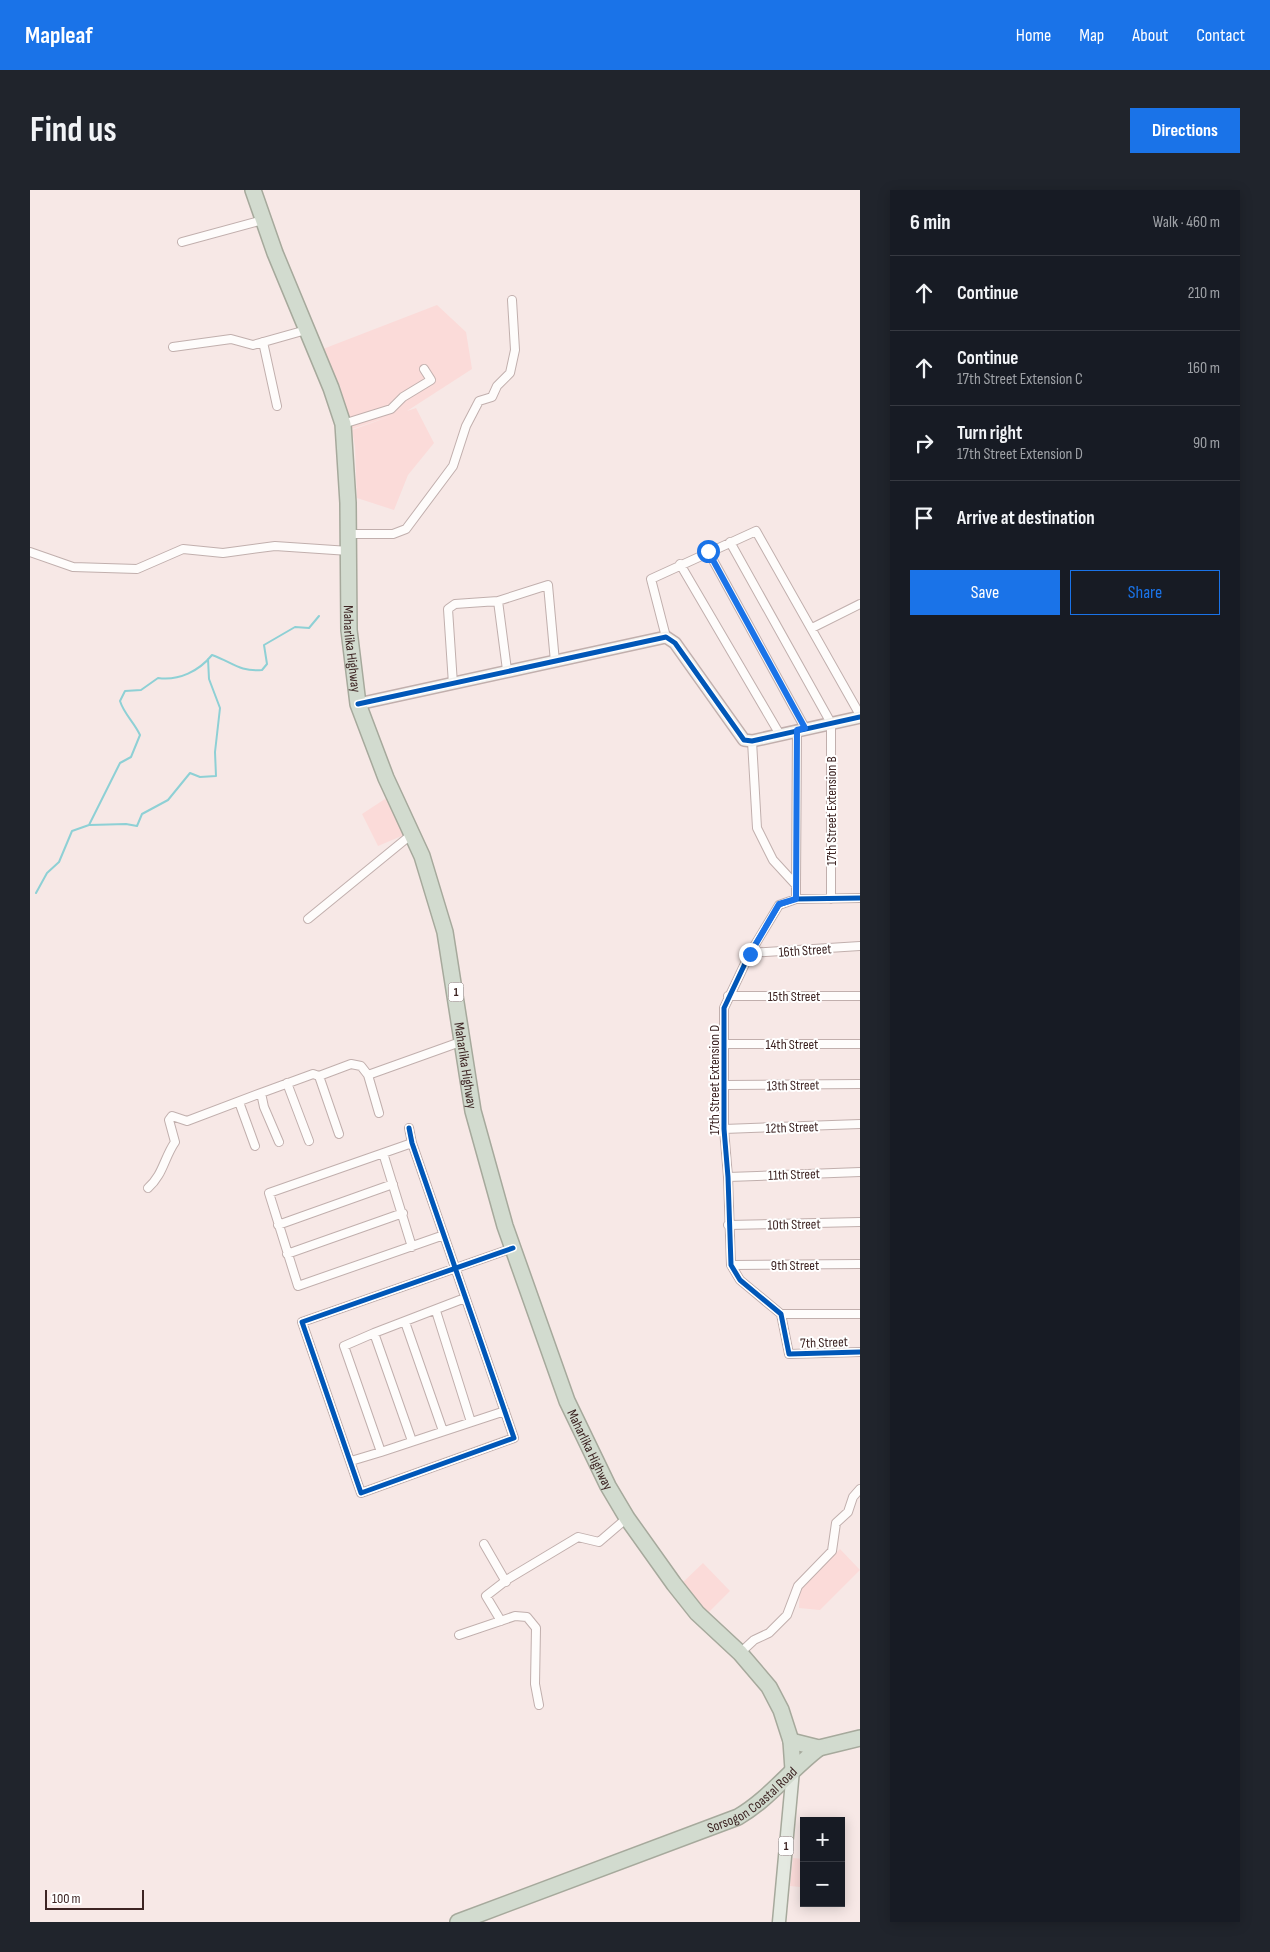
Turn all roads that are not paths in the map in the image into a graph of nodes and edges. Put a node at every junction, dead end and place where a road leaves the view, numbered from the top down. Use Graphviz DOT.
graph roads {
  1 [pos="253,190"];
  2 [pos="263,220"];
  3 [pos="182,242"];
  4 [pos="512,300"];
  5 [pos="306,330"];
  6 [pos="263,342"];
  7 [pos="173,347"];
  8 [pos="424,369"];
  9 [pos="277,406"];
  10 [pos="342,424"];
  11 [pos="348,534"];
  12 [pos="730,542"];
  13 [pos="349,551"];
  14 [pos="708,551"];
  15 [pos="30,552"];
  16 [pos="680,564"];
  17 [pos="498,601"];
  18 [pos="860,604"];
  19 [pos="812,628"];
  20 [pos="666,637"];
  21 [pos="555,662"];
  22 [pos="507,670"];
  23 [pos="453,684"];
  24 [pos="358,704"];
  25 [pos="860,716"];
  26 [pos="831,723"];
  27 [pos="801,729"];
  28 [pos="779,733"];
  29 [pos="752,740"];
  30 [pos="412,834"];
  31 [pos="796,884"];
  32 [pos="860,898"];
  33 [pos="796,899"];
  34 [pos="831,900"];
  35 [pos="308,919"];
  36 [pos="860,946"];
  37 [pos="750,954"];
  38 [pos="728,996"];
  39 [pos="860,996"];
  40 [pos="463,1041"];
  41 [pos="725,1044"];
  42 [pos="860,1044"];
  43 [pos="368,1075"];
  44 [pos="319,1076"];
  45 [pos="287,1083"];
  46 [pos="860,1084"];
  47 [pos="726,1085"];
  48 [pos="261,1093"];
  49 [pos="238,1102"];
  50 [pos="379,1113"];
  51 [pos="860,1124"];
  52 [pos="409,1128"];
  53 [pos="724,1129"];
  54 [pos="339,1134"];
  55 [pos="308,1141"];
  56 [pos="279,1142"];
  57 [pos="412,1143"];
  58 [pos="255,1146"];
  59 [pos="383,1153"];
  60 [pos="860,1172"];
  61 [pos="728,1177"];
  62 [pos="393,1184"];
  63 [pos="148,1188"];
  64 [pos="403,1213"];
  65 [pos="860,1222"];
  66 [pos="278,1225"];
  67 [pos="728,1225"];
  68 [pos="444,1235"];
  69 [pos="412,1247"];
  70 [pos="513,1248"];
  71 [pos="287,1254"];
  72 [pos="860,1264"];
  73 [pos="731,1265"];
  74 [pos="456,1268"];
  75 [pos="465,1298"];
  76 [pos="436,1311"];
  77 [pos="781,1314"];
  78 [pos="860,1314"];
  79 [pos="405,1322"];
  80 [pos="374,1333"];
  81 [pos="860,1352"];
  82 [pos="505,1411"];
  83 [pos="471,1422"];
  84 [pos="443,1431"];
  85 [pos="412,1441"];
  86 [pos="381,1452"];
  87 [pos="351,1461"];
  88 [pos="860,1489"];
  89 [pos="627,1518"];
  90 [pos="484,1544"];
  91 [pos="506,1582"];
  92 [pos="501,1621"];
  93 [pos="459,1635"];
  94 [pos="740,1653"];
  95 [pos="539,1705"];
  96 [pos="859,1736"];
  97 [pos="791,1741"];
  98 [pos="819,1748"];
  99 [pos="793,1770"];
  100 [pos="458,1922"];
  101 [pos="478,1922"];
  102 [pos="779,1922"];
  1 -- 2 [label="highway, Maharlika Highway / 1"];
  2 -- 3 [label="street"];
  2 -- 5 [label="highway, Maharlika Highway / 1"];
  4 -- 11 [label="street"];
  5 -- 6 [label="street"];
  5 -- 10 [label="highway, Maharlika Highway / 1"];
  6 -- 7 [label="street"];
  6 -- 9 [label="street"];
  8 -- 10 [label="street"];
  10 -- 11 [label="highway, Maharlika Highway / 1"];
  11 -- 13 [label="highway, Maharlika Highway / 1"];
  12 -- 14 [label="street"];
  12 -- 19 [label="street"];
  12 -- 26 [label="street"];
  13 -- 15 [label="street"];
  13 -- 24 [label="highway, Maharlika Highway / 1"];
  14 -- 16 [label="street"];
  14 -- 27 [label="street"];
  16 -- 20 [label="street"];
  16 -- 28 [label="street"];
  17 -- 21 [label="street"];
  17 -- 22 [label="street"];
  17 -- 23 [label="street"];
  18 -- 19 [label="street"];
  19 -- 25 [label="street"];
  20 -- 21 [label="street"];
  20 -- 29 [label="street"];
  21 -- 22 [label="street"];
  22 -- 23 [label="street"];
  23 -- 24 [label="street"];
  24 -- 30 [label="highway, Maharlika Highway / 1"];
  25 -- 26 [label="street"];
  26 -- 27 [label="street"];
  26 -- 34 [label="street, 17th Street Extension B"];
  27 -- 28 [label="street"];
  27 -- 31 [label="street"];
  28 -- 29 [label="street"];
  29 -- 31 [label="street"];
  30 -- 35 [label="street"];
  30 -- 40 [label="highway, Maharlika Highway / 1"];
  31 -- 33 [label="street"];
  32 -- 34 [label="street"];
  33 -- 34 [label="street"];
  33 -- 37 [label="street, 17th Street Extension D"];
  36 -- 37 [label="street, 16th Street"];
  37 -- 38 [label="street, 17th Street Extension D"];
  38 -- 39 [label="street, 15th Street"];
  38 -- 41 [label="street, 17th Street Extension D"];
  40 -- 43 [label="street"];
  40 -- 70 [label="highway, Maharlika Highway / 1"];
  41 -- 42 [label="street, 14th Street"];
  41 -- 47 [label="street, 17th Street Extension D"];
  43 -- 44 [label="street"];
  43 -- 50 [label="street"];
  44 -- 45 [label="street"];
  44 -- 54 [label="street"];
  45 -- 48 [label="street"];
  45 -- 55 [label="street"];
  46 -- 47 [label="street, 13th Street"];
  47 -- 53 [label="street, 17th Street Extension D"];
  48 -- 49 [label="street"];
  48 -- 56 [label="street"];
  49 -- 58 [label="street"];
  49 -- 63 [label="street"];
  51 -- 53 [label="street, 12th Street"];
  52 -- 57 [label="street"];
  53 -- 61 [label="street, 17th Street Extension D"];
  57 -- 59 [label="street"];
  57 -- 68 [label="street"];
  59 -- 62 [label="street"];
  59 -- 66 [label="street"];
  60 -- 61 [label="street, 11th Street"];
  61 -- 67 [label="street, 17th Street Extension D"];
  62 -- 64 [label="street"];
  62 -- 66 [label="street"];
  64 -- 69 [label="street"];
  64 -- 71 [label="street"];
  65 -- 67 [label="street, 10th Street"];
  66 -- 71 [label="street"];
  67 -- 73 [label="street, 17th Street Extension D"];
  68 -- 69 [label="street"];
  68 -- 74 [label="street"];
  69 -- 71 [label="street"];
  70 -- 74 [label="street"];
  70 -- 89 [label="highway, Maharlika Highway / 1"];
  72 -- 73 [label="street, 9th Street"];
  73 -- 77 [label="street"];
  74 -- 75 [label="street"];
  74 -- 87 [label="street"];
  75 -- 76 [label="street"];
  75 -- 82 [label="street"];
  76 -- 79 [label="street"];
  76 -- 83 [label="street"];
  77 -- 78 [label="street"];
  77 -- 81 [label="street, 7th Street"];
  79 -- 80 [label="street"];
  79 -- 84 [label="street"];
  80 -- 85 [label="street"];
  80 -- 86 [label="street"];
  82 -- 83 [label="street"];
  82 -- 87 [label="street"];
  83 -- 84 [label="street"];
  84 -- 85 [label="street"];
  85 -- 86 [label="street"];
  86 -- 87 [label="street"];
  88 -- 94 [label="street"];
  89 -- 91 [label="street"];
  89 -- 94 [label="highway, Maharlika Highway / 1"];
  90 -- 91 [label="street"];
  91 -- 92 [label="street"];
  92 -- 93 [label="street"];
  92 -- 95 [label="street"];
  94 -- 97 [label="highway, Maharlika Highway / 1"];
  96 -- 98 [label="highway"];
  97 -- 98 [label="highway"];
  97 -- 99 [label="highway, Maharlika Highway / 1"];
  98 -- 99 [label="highway"];
  99 -- 100 [label="highway, Sorsogon Coastal Road"];
  99 -- 101 [label="highway, Sorsogon Coastal Road"];
  99 -- 102 [label="main road, 1"];
}
